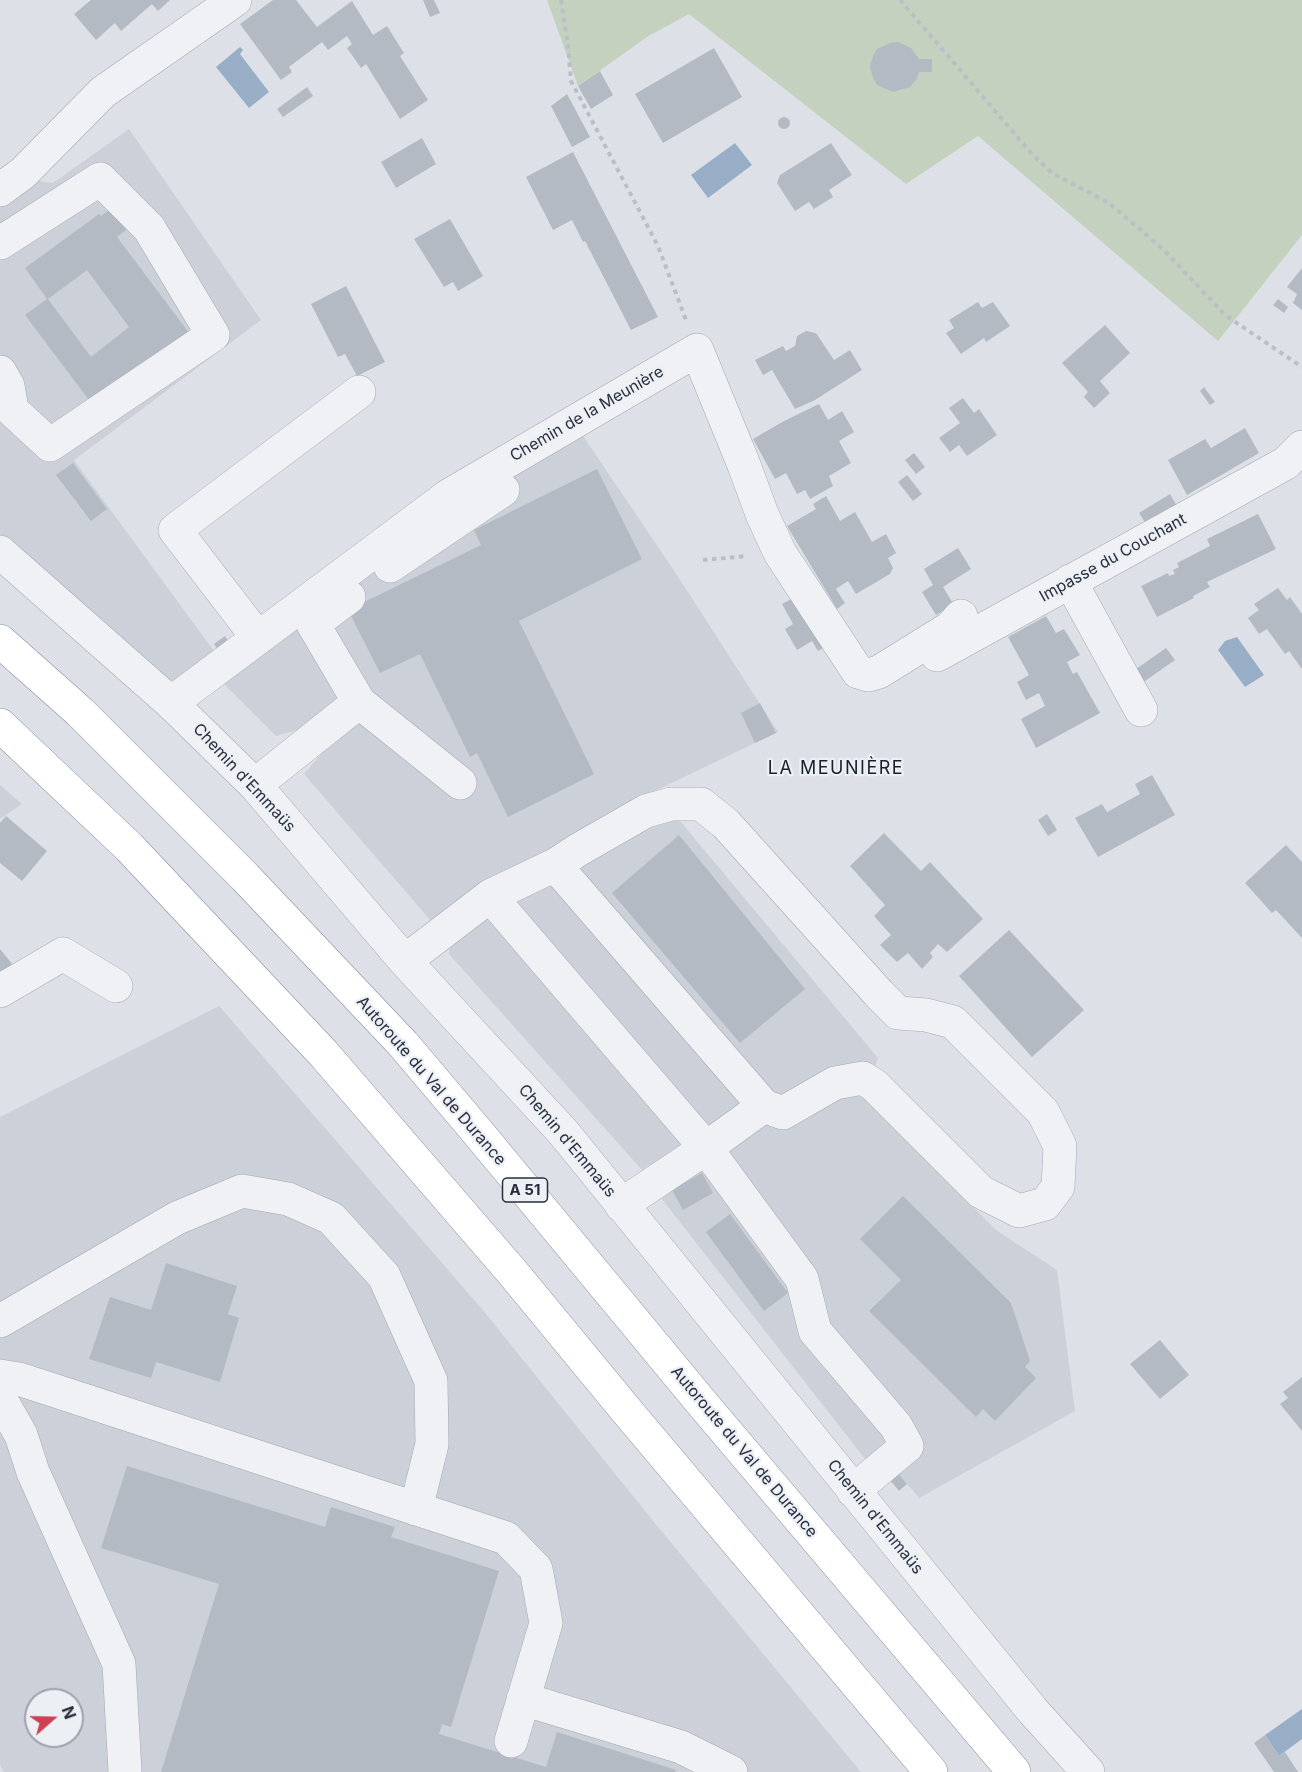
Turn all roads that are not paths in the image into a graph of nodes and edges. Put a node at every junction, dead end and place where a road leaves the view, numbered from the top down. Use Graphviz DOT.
graph roads {
  1 [pos="235,0"];
  2 [pos="0,190"];
  3 [pos="0,243"];
  4 [pos="0,372"];
  5 [pos="358,392"];
  6 [pos="6,414"];
  7 [pos="1297,464"];
  8 [pos="503,490"];
  9 [pos="0,552"];
  10 [pos="1070,581"];
  11 [pos="961,616"];
  12 [pos="258,638"];
  13 [pos="0,641"];
  14 [pos="923,667"];
  15 [pos="359,702"];
  16 [pos="171,703"];
  17 [pos="1141,710"];
  18 [pos="0,725"];
  19 [pos="460,783"];
  20 [pos="255,785"];
  21 [pos="555,866"];
  22 [pos="490,896"];
  23 [pos="405,961"];
  24 [pos="116,986"];
  25 [pos="0,991"];
  26 [pos="764,1106"];
  27 [pos="706,1148"];
  28 [pos="621,1205"];
  29 [pos="0,1321"];
  30 [pos="0,1376"];
  31 [pos="0,1398"];
  32 [pos="853,1491"];
  33 [pos="416,1509"];
  34 [pos="523,1700"];
  35 [pos="511,1741"];
  36 [pos="124,1772"];
  37 [pos="731,1772"];
  38 [pos="931,1772"];
  39 [pos="1014,1772"];
  40 [pos="1088,1772"];
  1 -- 2 [label="street"];
  3 -- 6 [label="street"];
  4 -- 6 [label="street"];
  5 -- 12 [label="street"];
  7 -- 10 [label="street, Impasse du Couchant"];
  8 -- 15 [label="street"];
  9 -- 16 [label="street, Chemin d'Emmaüs"];
  10 -- 14 [label="street, Impasse du Couchant"];
  10 -- 17 [label="street"];
  11 -- 12 [label="street, Chemin de la Meunière"];
  12 -- 16 [label="street, Chemin de la Meunière"];
  13 -- 39 [label="highway, Autoroute du Val de Durance / A 51"];
  15 -- 19 [label="street"];
  15 -- 20 [label="street"];
  16 -- 20 [label="street, Chemin d'Emmaüs"];
  18 -- 38 [label="highway"];
  20 -- 23 [label="street, Chemin d'Emmaüs"];
  21 -- 22 [label="street"];
  21 -- 26 [label="street"];
  21 -- 26 [label="street"];
  22 -- 23 [label="street"];
  22 -- 27 [label="street"];
  23 -- 28 [label="street, Chemin d'Emmaüs"];
  24 -- 25 [label="street"];
  26 -- 27 [label="street"];
  27 -- 28 [label="street"];
  27 -- 32 [label="street"];
  28 -- 32 [label="street, Chemin d'Emmaüs"];
  29 -- 33 [label="street"];
  30 -- 33 [label="street"];
  31 -- 36 [label="street"];
  32 -- 40 [label="street, Chemin d'Emmaüs"];
  33 -- 34 [label="street"];
  34 -- 35 [label="street"];
  34 -- 37 [label="street"];
}
